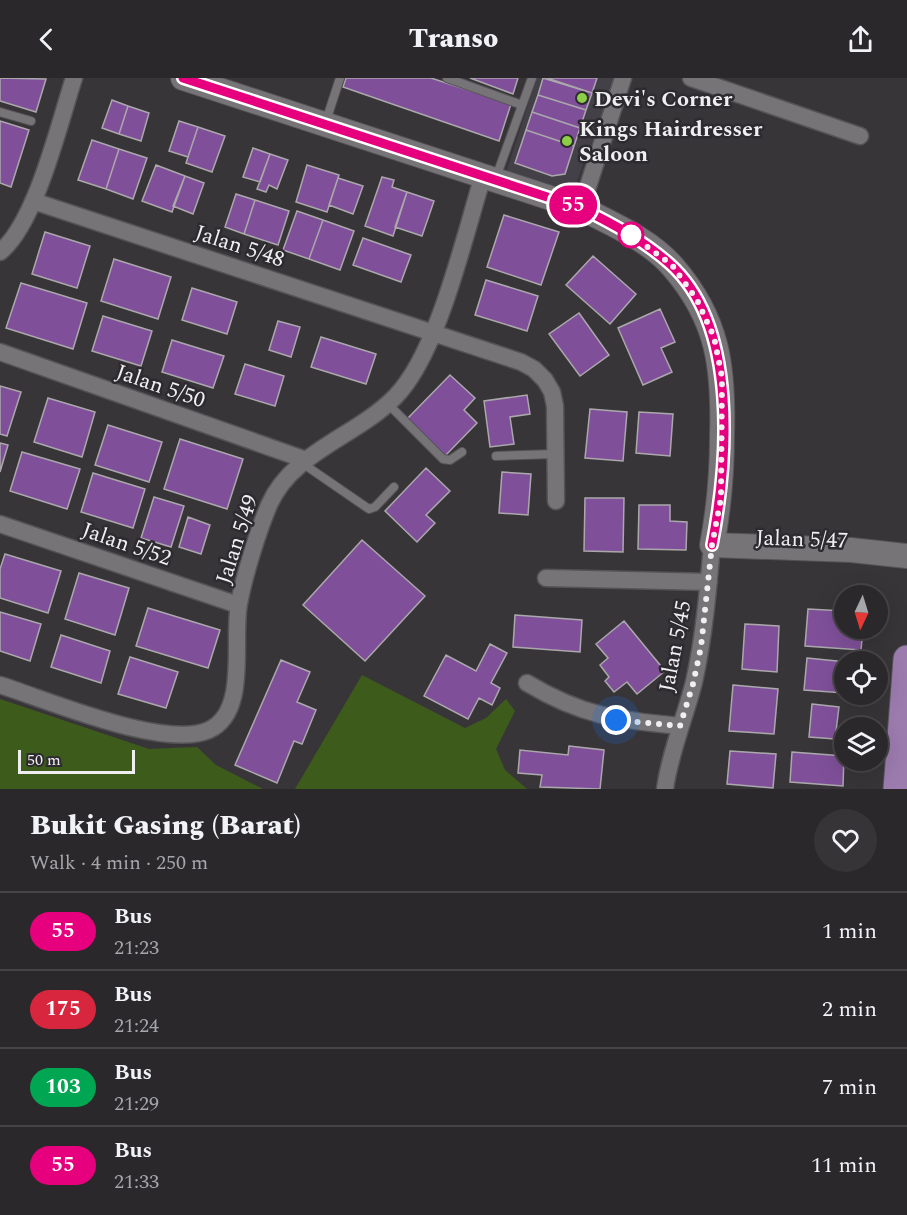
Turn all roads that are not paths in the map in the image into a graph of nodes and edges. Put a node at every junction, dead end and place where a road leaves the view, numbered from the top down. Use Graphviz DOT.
graph roads {
  1 [pos="74,78"];
  2 [pos="183,78"];
  3 [pos="340,78"];
  4 [pos="447,78"];
  5 [pos="532,78"];
  6 [pos="624,78"];
  7 [pos="691,78"];
  8 [pos="522,105"];
  9 [pos="0,111"];
  10 [pos="31,121"];
  11 [pos="324,124"];
  12 [pos="860,136"];
  13 [pos="489,178"];
  14 [pos="33,201"];
  15 [pos="581,208"];
  16 [pos="0,252"];
  17 [pos="434,332"];
  18 [pos="0,352"];
  19 [pos="388,404"];
  20 [pos="462,452"];
  21 [pos="555,454"];
  22 [pos="496,456"];
  23 [pos="304,462"];
  24 [pos="394,487"];
  25 [pos="721,498"];
  26 [pos="556,501"];
  27 [pos="0,524"];
  28 [pos="907,541"];
  29 [pos="712,545"];
  30 [pos="907,556"];
  31 [pos="546,578"];
  32 [pos="709,582"];
  33 [pos="238,605"];
  34 [pos="907,659"];
  35 [pos="527,683"];
  36 [pos="0,685"];
  37 [pos="680,726"];
  38 [pos="665,789"];
  39 [pos="897,789"];
  1 -- 14 [label="street"];
  2 -- 11 [label="street"];
  3 -- 11 [label="lane"];
  4 -- 8 [label="lane"];
  5 -- 8 [label="lane"];
  6 -- 15 [label="street"];
  7 -- 12 [label="street"];
  8 -- 13 [label="lane"];
  9 -- 10 [label="lane"];
  11 -- 13 [label="street"];
  13 -- 15 [label="street"];
  13 -- 17 [label="street, Jalan 5/49"];
  14 -- 16 [label="street"];
  14 -- 17 [label="street, Jalan 5/48"];
  15 -- 25 [label="street"];
  17 -- 19 [label="street, Jalan 5/49"];
  17 -- 21 [label="street, Jalan 5/48"];
  18 -- 23 [label="street, Jalan 5/50"];
  19 -- 20 [label="lane"];
  19 -- 23 [label="street, Jalan 5/49"];
  21 -- 22 [label="lane"];
  21 -- 26 [label="street, Jalan 5/48"];
  23 -- 24 [label="lane"];
  23 -- 33 [label="street, Jalan 5/49"];
  25 -- 28 [label="street, Jalan 5/47"];
  25 -- 29 [label="street"];
  27 -- 33 [label="street, Jalan 5/52"];
  29 -- 30 [label="street, Jalan 5/47"];
  29 -- 32 [label="street, Jalan 5/45"];
  31 -- 32 [label="street"];
  32 -- 37 [label="street, Jalan 5/45"];
  33 -- 36 [label="street, Jalan 5/49"];
  34 -- 39 [label="main road"];
  35 -- 37 [label="street"];
  37 -- 38 [label="street, Jalan 5/45"];
}
